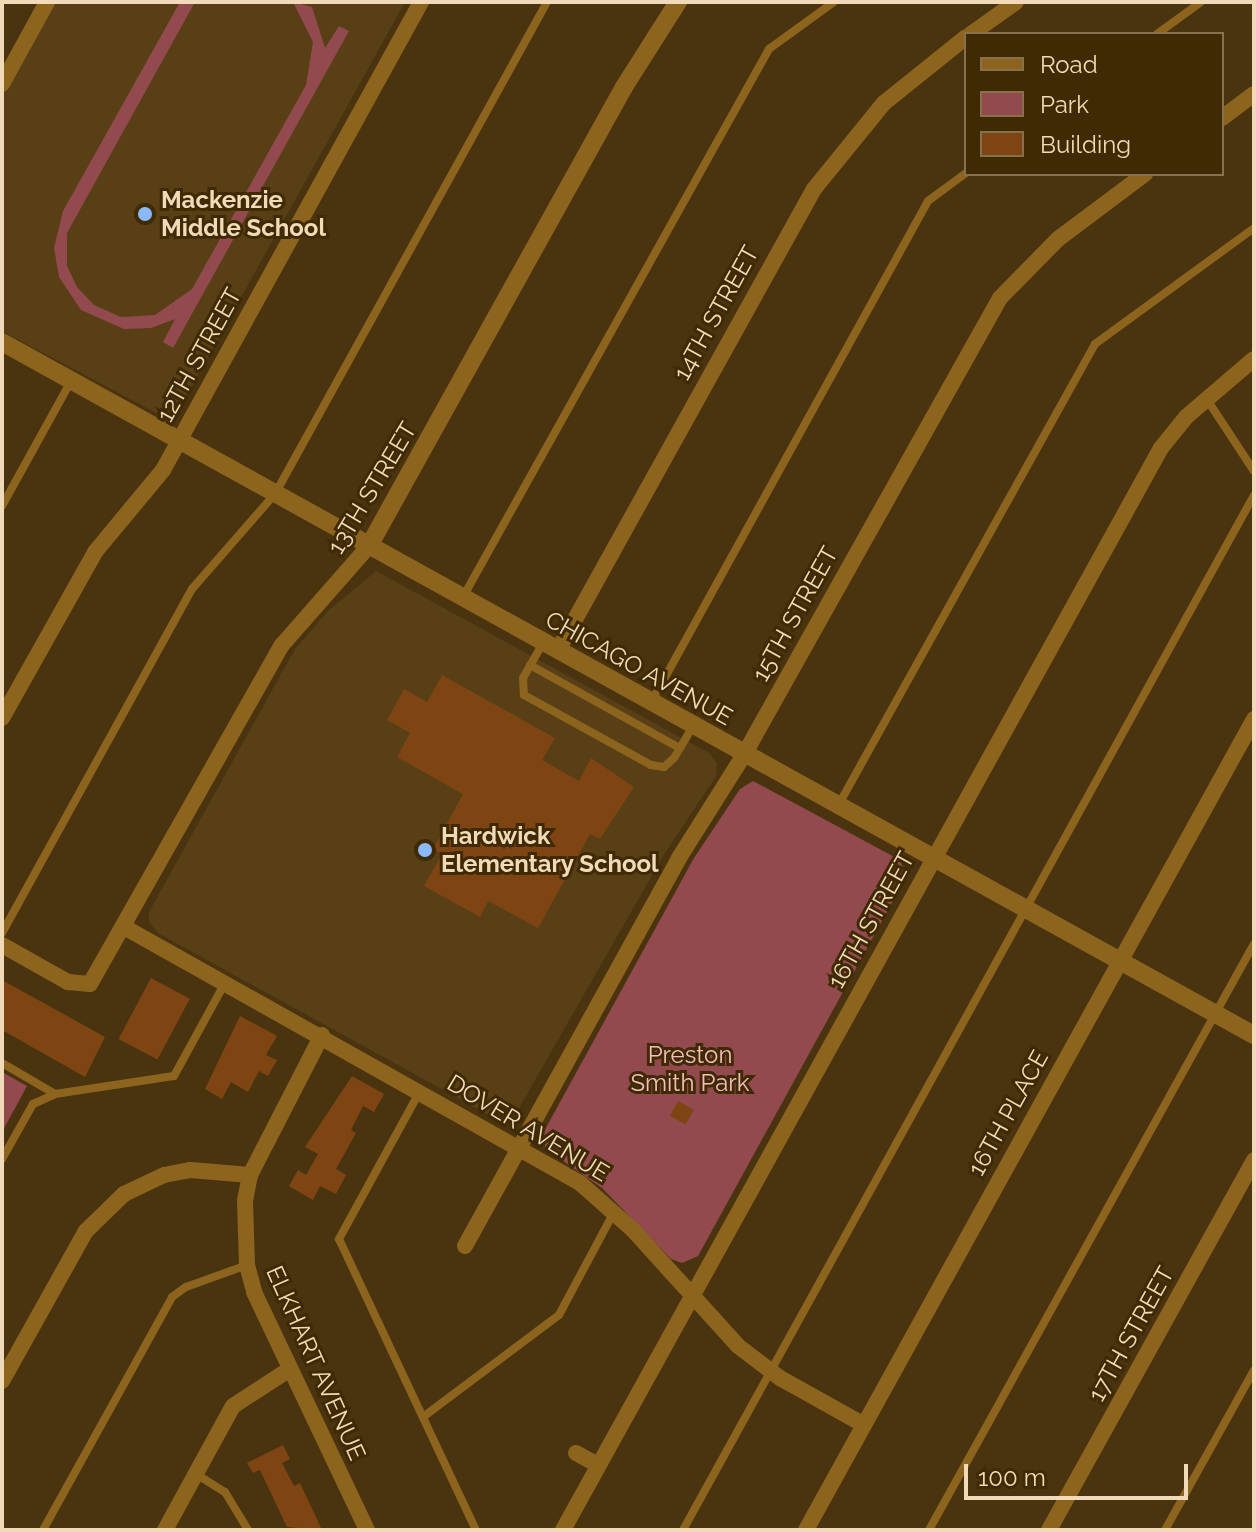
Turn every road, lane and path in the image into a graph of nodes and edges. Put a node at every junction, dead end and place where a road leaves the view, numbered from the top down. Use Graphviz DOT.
graph roads {
  1 [pos="47,2"];
  2 [pos="421,2"];
  3 [pos="547,2"];
  4 [pos="678,2"];
  5 [pos="834,2"];
  6 [pos="1016,2"];
  7 [pos="1201,2"];
  8 [pos="974,32"];
  9 [pos="1160,32"];
  10 [pos="964,39"];
  11 [pos="2,84"];
  12 [pos="1254,94"];
  13 [pos="1224,116"];
  14 [pos="964,174"];
  15 [pos="1142,176"];
  16 [pos="1254,228"];
  17 [pos="2,342"];
  18 [pos="1254,359"];
  19 [pos="72,381"];
  20 [pos="1206,398"];
  21 [pos="179,441"];
  22 [pos="1254,471"];
  23 [pos="275,494"];
  24 [pos="1254,495"];
  25 [pos="2,506"];
  26 [pos="369,546"];
  27 [pos="463,597"];
  28 [pos="551,646"];
  29 [pos="530,665"];
  30 [pos="651,702"];
  31 [pos="2,718"];
  32 [pos="1254,719"];
  33 [pos="693,725"];
  34 [pos="680,748"];
  35 [pos="745,753"];
  36 [pos="839,805"];
  37 [pos="933,857"];
  38 [pos="1027,909"];
  39 [pos="124,927"];
  40 [pos="2,933"];
  41 [pos="1254,944"];
  42 [pos="2,945"];
  43 [pos="1120,960"];
  44 [pos="225,982"];
  45 [pos="1216,1013"];
  46 [pos="322,1035"];
  47 [pos="1254,1035"];
  48 [pos="2,1063"];
  49 [pos="420,1091"];
  50 [pos="55,1094"];
  51 [pos="518,1146"];
  52 [pos="2,1159"];
  53 [pos="1254,1160"];
  54 [pos="250,1175"];
  55 [pos="614,1212"];
  56 [pos="465,1246"];
  57 [pos="247,1265"];
  58 [pos="691,1296"];
  59 [pos="290,1369"];
  60 [pos="1254,1370"];
  61 [pos="770,1371"];
  62 [pos="2,1381"];
  63 [pos="423,1417"];
  64 [pos="864,1425"];
  65 [pos="576,1453"];
  66 [pos="598,1465"];
  67 [pos="196,1474"];
  68 [pos="43,1530"];
  69 [pos="165,1530"];
  70 [pos="248,1530"];
  71 [pos="367,1530"];
  72 [pos="476,1530"];
  73 [pos="563,1530"];
  74 [pos="683,1530"];
  75 [pos="806,1530"];
  76 [pos="929,1530"];
  77 [pos="1049,1530"];
  78 [pos="1165,1530"];
  1 -- 11 [label="street"];
  2 -- 21 [label="street, 12TH STREET"];
  3 -- 23 [label="lane"];
  4 -- 26 [label="street, 13TH STREET"];
  5 -- 27 [label="lane"];
  6 -- 8 [label="street, 14TH STREET"];
  7 -- 9 [label="lane"];
  10 -- 28 [label="street, 14TH STREET"];
  12 -- 13 [label="street"];
  14 -- 30 [label="lane"];
  15 -- 35 [label="street, 15TH STREET"];
  16 -- 36 [label="lane"];
  17 -- 19 [label="street, CHICAGO AVENUE"];
  18 -- 20 [label="street, 16TH STREET"];
  19 -- 21 [label="street, CHICAGO AVENUE"];
  19 -- 25 [label="lane"];
  20 -- 22 [label="lane"];
  20 -- 37 [label="street, 16TH STREET"];
  21 -- 23 [label="street, CHICAGO AVENUE"];
  21 -- 31 [label="street, 12TH STREET"];
  23 -- 26 [label="street, CHICAGO AVENUE"];
  23 -- 40 [label="lane"];
  24 -- 38 [label="lane"];
  26 -- 27 [label="street, CHICAGO AVENUE"];
  26 -- 39 [label="street, 13TH STREET"];
  27 -- 28 [label="street, CHICAGO AVENUE"];
  28 -- 29 [label="lane"];
  28 -- 30 [label="street, CHICAGO AVENUE"];
  29 -- 34 [label="lane"];
  29 -- 34 [label="lane"];
  30 -- 33 [label="street, CHICAGO AVENUE"];
  32 -- 43 [label="street, 16TH PLACE"];
  33 -- 34 [label="lane"];
  33 -- 35 [label="street, CHICAGO AVENUE"];
  35 -- 36 [label="street, CHICAGO AVENUE"];
  35 -- 51 [label="street, 15TH STREET"];
  36 -- 37 [label="street, CHICAGO AVENUE"];
  37 -- 38 [label="street, CHICAGO AVENUE"];
  37 -- 58 [label="street, 16TH STREET"];
  38 -- 43 [label="street, CHICAGO AVENUE"];
  38 -- 61 [label="lane"];
  39 -- 42 [label="street, 13TH STREET"];
  39 -- 44 [label="street, DOVER AVENUE"];
  41 -- 45 [label="lane"];
  43 -- 45 [label="street, CHICAGO AVENUE"];
  43 -- 64 [label="street, 16TH PLACE"];
  44 -- 46 [label="street, DOVER AVENUE"];
  44 -- 50 [label="lane"];
  45 -- 47 [label="street, CHICAGO AVENUE"];
  45 -- 76 [label="lane"];
  46 -- 49 [label="street, DOVER AVENUE"];
  46 -- 54 [label="street, ELKHART AVENUE"];
  48 -- 50 [label="lane"];
  49 -- 51 [label="street, DOVER AVENUE"];
  49 -- 63 [label="lane"];
  50 -- 52 [label="lane"];
  51 -- 55 [label="street, DOVER AVENUE"];
  51 -- 56 [label="street, 15TH STREET"];
  53 -- 77 [label="street, 17TH STREET"];
  54 -- 57 [label="street, ELKHART AVENUE"];
  54 -- 62 [label="street"];
  55 -- 58 [label="street, DOVER AVENUE"];
  55 -- 63 [label="lane"];
  57 -- 59 [label="street, ELKHART AVENUE"];
  57 -- 68 [label="lane"];
  58 -- 61 [label="street, DOVER AVENUE"];
  58 -- 66 [label="street, 16TH STREET"];
  59 -- 67 [label="street"];
  59 -- 71 [label="street, ELKHART AVENUE"];
  60 -- 78 [label="lane"];
  61 -- 64 [label="street, DOVER AVENUE"];
  61 -- 74 [label="lane"];
  63 -- 72 [label="lane"];
  64 -- 75 [label="street, 16TH PLACE"];
  65 -- 66 [label="street"];
  66 -- 73 [label="street, 16TH STREET"];
  67 -- 69 [label="street"];
  67 -- 70 [label="lane"];
}
